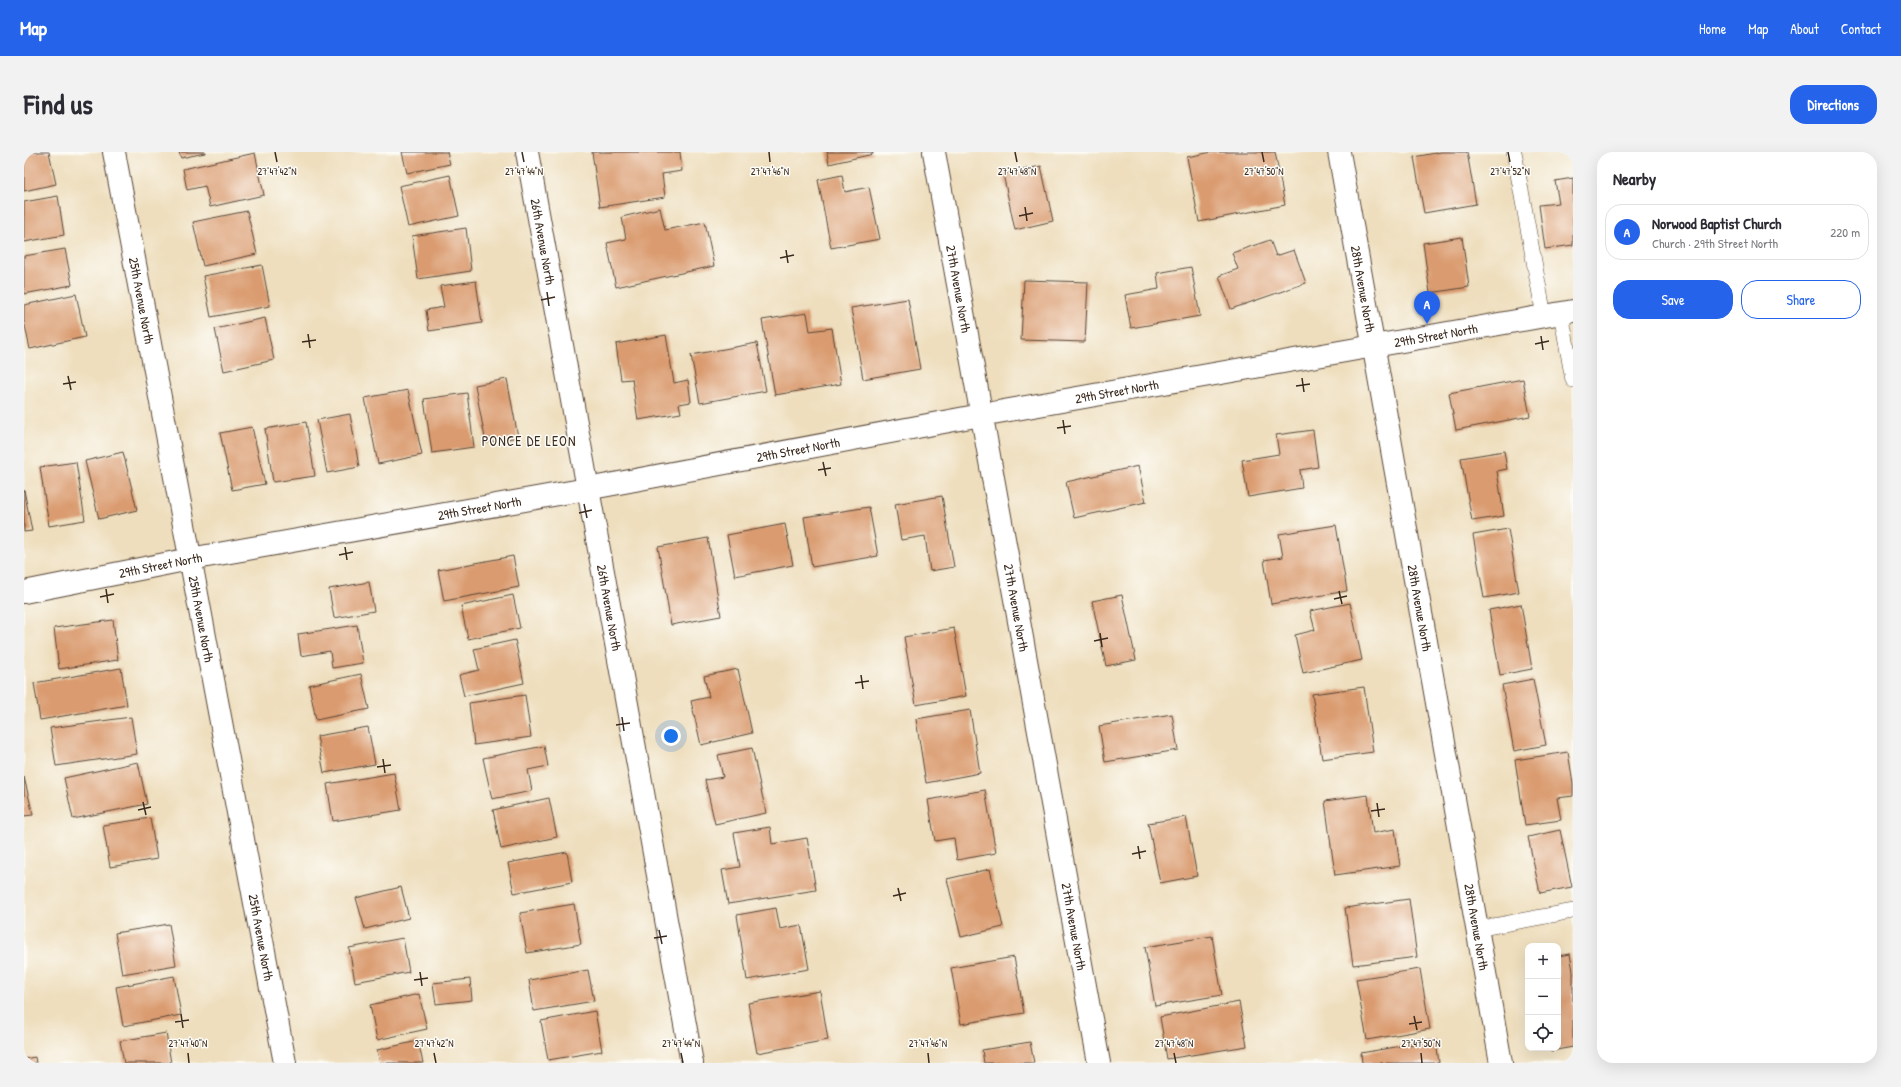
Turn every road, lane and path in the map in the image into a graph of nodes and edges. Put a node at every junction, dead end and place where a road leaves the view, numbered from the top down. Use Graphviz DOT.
graph roads {
  1 [pos="114,152"];
  2 [pos="527,152"];
  3 [pos="934,152"];
  4 [pos="1338,152"];
  5 [pos="1514,152"];
  6 [pos="1559,314"];
  7 [pos="1374,347"];
  8 [pos="1573,380"];
  9 [pos="982,415"];
  10 [pos="587,489"];
  11 [pos="190,559"];
  12 [pos="24,592"];
  13 [pos="1573,911"];
  14 [pos="1477,929"];
  15 [pos="285,1063"];
  16 [pos="692,1063"];
  17 [pos="1099,1063"];
  18 [pos="1500,1063"];
  1 -- 11 [label="street, 25th Avenue North"];
  2 -- 10 [label="street, 26th Avenue North"];
  3 -- 9 [label="street, 27th Avenue North"];
  4 -- 7 [label="street, 28th Avenue North"];
  5 -- 6 [label="lane"];
  6 -- 7 [label="street, 29th Street North"];
  6 -- 8 [label="lane"];
  7 -- 9 [label="street, 29th Street North"];
  7 -- 14 [label="street, 28th Avenue North"];
  9 -- 10 [label="street, 29th Street North"];
  9 -- 17 [label="street, 27th Avenue North"];
  10 -- 11 [label="street, 29th Street North"];
  10 -- 16 [label="street, 26th Avenue North"];
  11 -- 12 [label="street, 29th Street North"];
  11 -- 15 [label="street, 25th Avenue North"];
  13 -- 14 [label="lane"];
  14 -- 18 [label="street, 28th Avenue North"];
}
